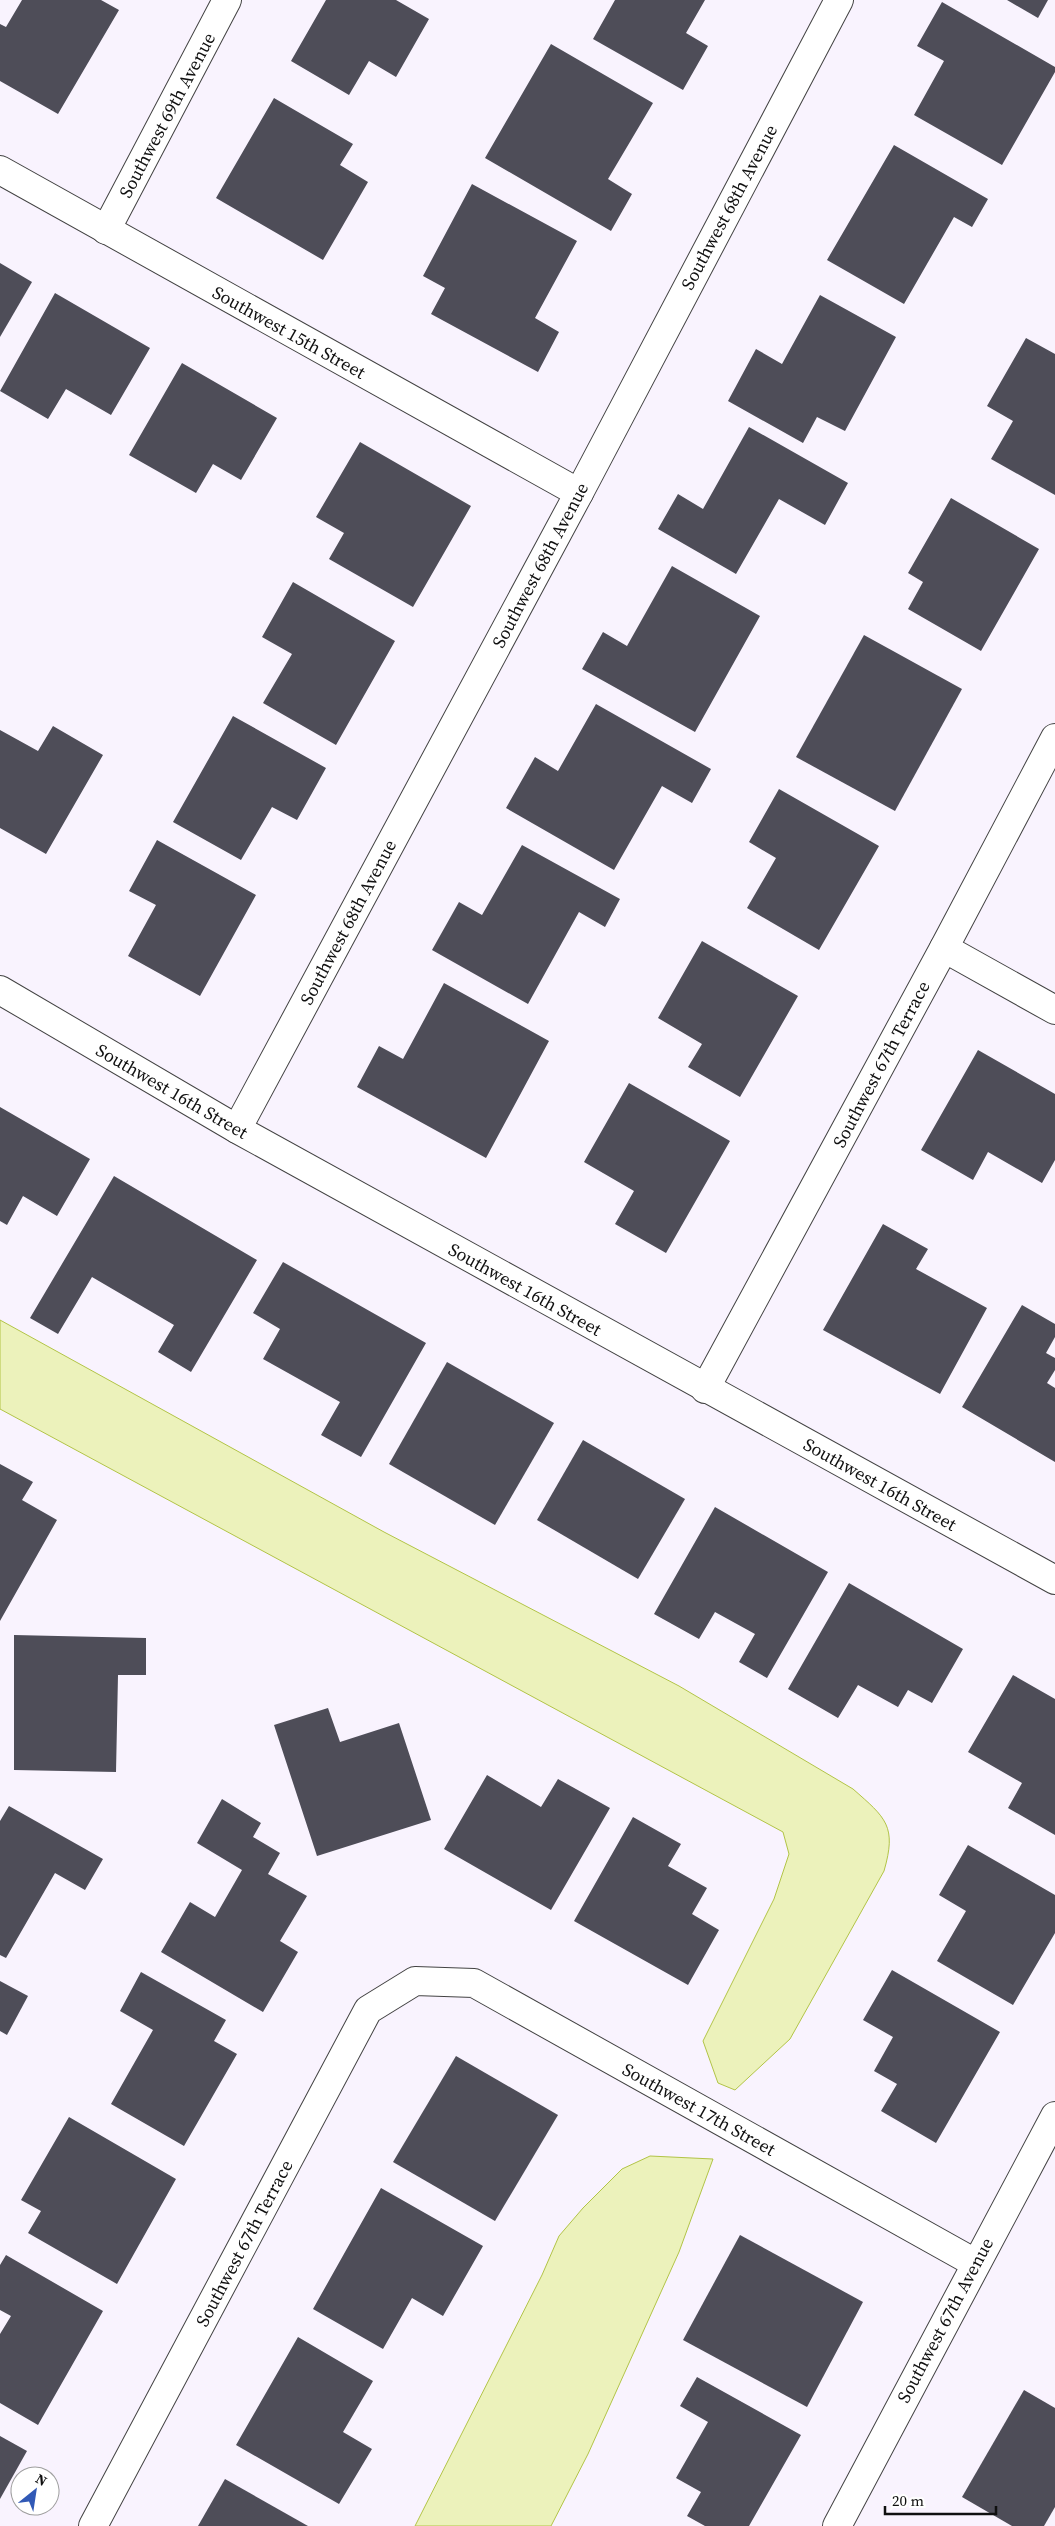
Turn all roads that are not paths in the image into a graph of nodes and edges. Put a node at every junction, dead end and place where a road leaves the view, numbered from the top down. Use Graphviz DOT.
graph roads {
  1 [pos="227,0"];
  2 [pos="839,0"];
  3 [pos="0,170"];
  4 [pos="106,230"];
  5 [pos="579,493"];
  6 [pos="1055,738"];
  7 [pos="944,948"];
  8 [pos="0,990"];
  9 [pos="1055,1010"];
  10 [pos="237,1129"];
  11 [pos="706,1389"];
  12 [pos="1055,1580"];
  13 [pos="415,1981"];
  14 [pos="1055,2116"];
  15 [pos="975,2263"];
  16 [pos="93,2526"];
  17 [pos="837,2526"];
  1 -- 4 [label="street, Southwest 69th Avenue"];
  2 -- 5 [label="street, Southwest 68th Avenue"];
  3 -- 4 [label="street, Southwest 15th Street"];
  4 -- 5 [label="street, Southwest 15th Street"];
  5 -- 10 [label="street, Southwest 68th Avenue"];
  6 -- 7 [label="street, Southwest 67th Terrace"];
  7 -- 9 [label="street"];
  7 -- 11 [label="street, Southwest 67th Terrace"];
  8 -- 10 [label="street, Southwest 16th Street"];
  10 -- 11 [label="street, Southwest 16th Street"];
  11 -- 12 [label="street, Southwest 16th Street"];
  13 -- 15 [label="street, Southwest 17th Street"];
  13 -- 16 [label="street, Southwest 67th Terrace"];
  14 -- 15 [label="street, Southwest 67th Avenue"];
  15 -- 17 [label="street, Southwest 67th Avenue"];
}
